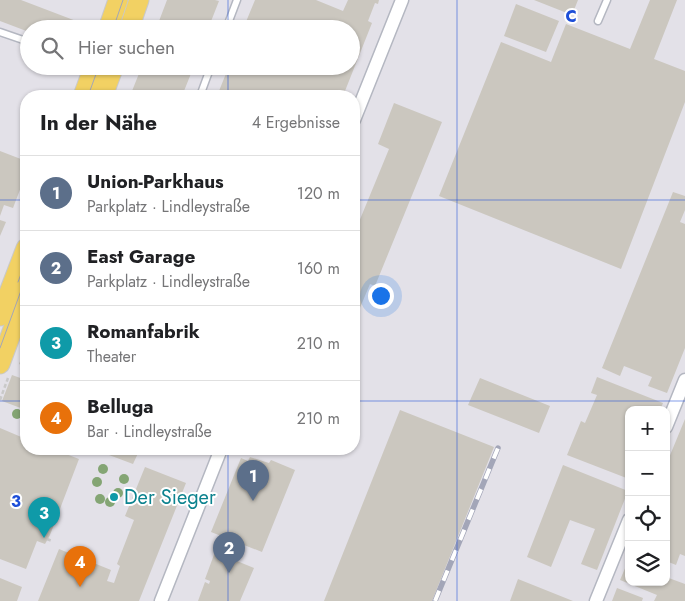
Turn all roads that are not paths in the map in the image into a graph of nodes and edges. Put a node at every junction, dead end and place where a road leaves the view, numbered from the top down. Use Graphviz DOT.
graph roads {
  1 [pos="118,0"];
  2 [pos="139,0"];
  3 [pos="237,0"];
  4 [pos="402,0"];
  5 [pos="607,0"];
  6 [pos="111,20"];
  7 [pos="132,20"];
  8 [pos="229,20"];
  9 [pos="598,21"];
  10 [pos="0,32"];
  11 [pos="20,39"];
  12 [pos="91,75"];
  13 [pos="111,75"];
  14 [pos="208,75"];
  15 [pos="85,90"];
  16 [pos="105,90"];
  17 [pos="202,90"];
  18 [pos="360,105"];
  19 [pos="20,264"];
  20 [pos="20,310"];
  21 [pos="0,316"];
  22 [pos="0,364"];
  23 [pos="685,380"];
  24 [pos="670,417"];
  25 [pos="220,455"];
  26 [pos="625,530"];
  27 [pos="161,601"];
  28 [pos="596,601"];
  1 -- 6 [label="main road"];
  2 -- 7 [label="main road"];
  3 -- 8 [label="lane"];
  4 -- 18 [label="street"];
  5 -- 9 [label="lane"];
  10 -- 11 [label="lane"];
  12 -- 15 [label="main road"];
  13 -- 16 [label="main road"];
  14 -- 17 [label="lane"];
  19 -- 21 [label="main road"];
  20 -- 22 [label="main road"];
  23 -- 24 [label="street"];
  25 -- 27 [label="street"];
  26 -- 28 [label="street"];
}
